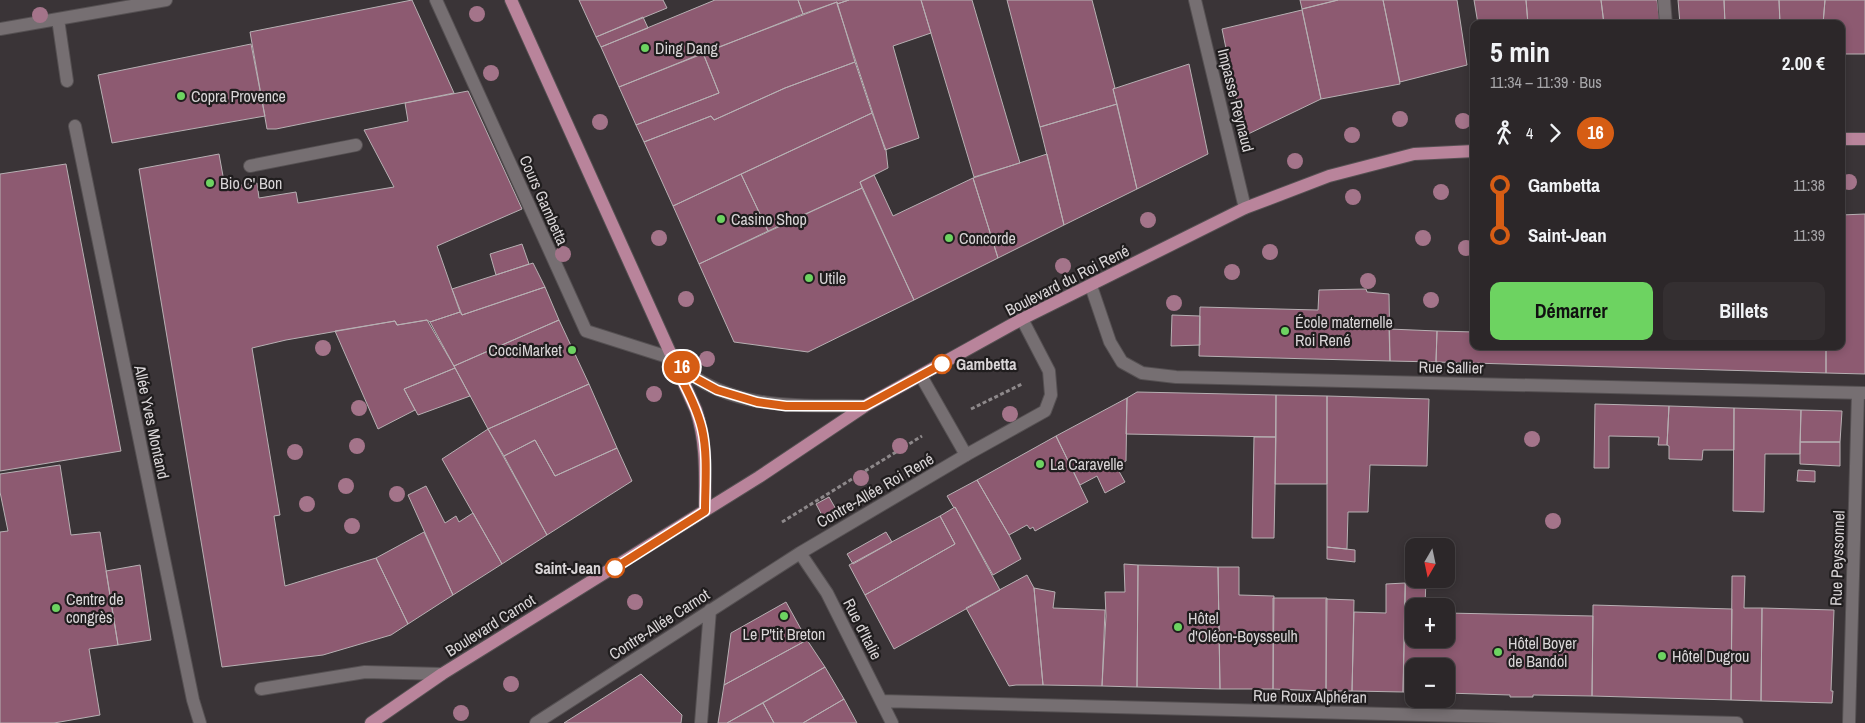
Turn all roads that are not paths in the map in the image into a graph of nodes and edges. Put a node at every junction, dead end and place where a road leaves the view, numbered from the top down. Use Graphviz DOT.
graph roads {
  1 [pos="166,0"];
  2 [pos="436,0"];
  3 [pos="511,0"];
  4 [pos="1195,0"];
  5 [pos="1664,0"];
  6 [pos="58,19"];
  7 [pos="1666,20"];
  8 [pos="0,29"];
  9 [pos="67,81"];
  10 [pos="75,126"];
  11 [pos="1865,139"];
  12 [pos="1845,140"];
  13 [pos="356,145"];
  14 [pos="1470,151"];
  15 [pos="250,166"];
  16 [pos="1245,208"];
  17 [pos="1090,286"];
  18 [pos="1022,319"];
  19 [pos="671,358"];
  20 [pos="921,376"];
  21 [pos="1862,393"];
  22 [pos="865,406"];
  23 [pos="966,455"];
  24 [pos="705,511"];
  25 [pos="800,552"];
  26 [pos="710,610"];
  27 [pos="442,674"];
  28 [pos="261,689"];
  29 [pos="881,701"];
  30 [pos="200,723"];
  31 [pos="371,723"];
  32 [pos="536,723"];
  33 [pos="701,723"];
  34 [pos="892,723"];
  35 [pos="1737,723"];
  36 [pos="1849,723"];
  1 -- 6 [label="street"];
  2 -- 19 [label="street, Cours Gambetta"];
  3 -- 19 [label="main road, Cours Gambetta"];
  4 -- 16 [label="street, Impasse Reynaud"];
  5 -- 7 [label="street"];
  6 -- 8 [label="street"];
  6 -- 9 [label="street"];
  10 -- 30 [label="street, Allée Yves Montand"];
  11 -- 12 [label="main road"];
  13 -- 15 [label="street"];
  14 -- 16 [label="main road, Boulevard du Roi René"];
  16 -- 17 [label="main road, Boulevard du Roi René"];
  17 -- 18 [label="main road, Boulevard du Roi René"];
  17 -- 21 [label="street, Rue Sallier"];
  18 -- 20 [label="main road, Boulevard du Roi René"];
  18 -- 23 [label="street, Contre-Allée Roi René"];
  19 -- 22 [label="street, Cours Gambetta"];
  19 -- 24 [label="main road, Cours Gambetta"];
  20 -- 22 [label="main road, Boulevard du Roi René"];
  20 -- 23 [label="street"];
  21 -- 36 [label="street, Rue Peyssonnel"];
  22 -- 24 [label="main road, Boulevard du Roi René"];
  23 -- 25 [label="street, Contre-Allée Roi René"];
  24 -- 27 [label="main road, Boulevard Carnot"];
  25 -- 26 [label="street, Contre-Allée Carnot"];
  25 -- 29 [label="street, Rue d'Italie"];
  26 -- 32 [label="street, Contre-Allée Carnot"];
  26 -- 33 [label="street"];
  27 -- 28 [label="street"];
  27 -- 31 [label="main road, Boulevard Carnot"];
  29 -- 34 [label="street, Rue d'Italie"];
  29 -- 35 [label="street, Rue Roux Alphéran"];
}
